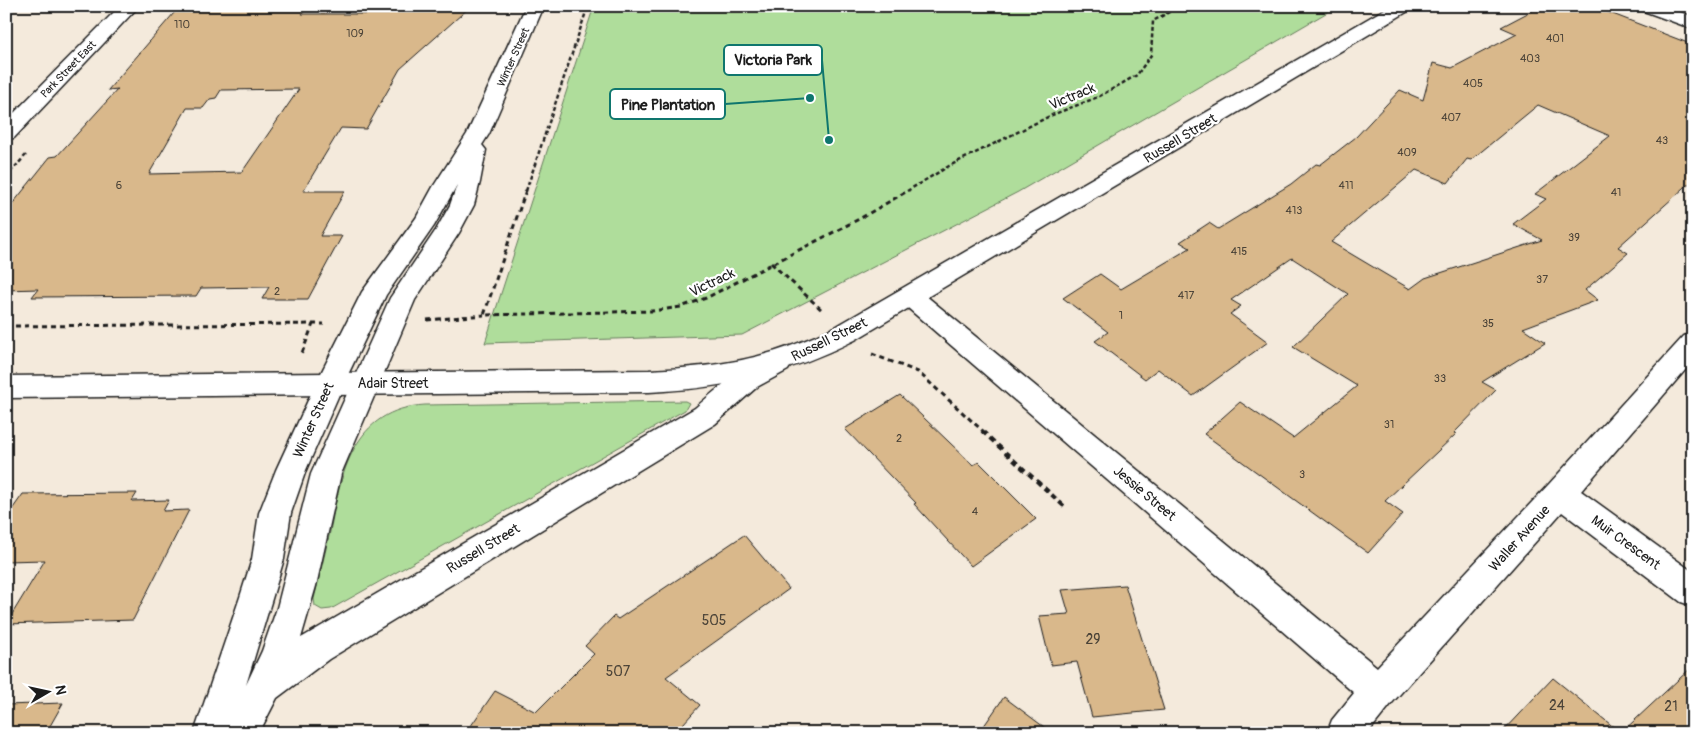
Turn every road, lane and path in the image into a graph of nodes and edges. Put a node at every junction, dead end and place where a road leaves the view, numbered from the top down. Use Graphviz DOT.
graph roads {
  1 [pos="130,6"];
  2 [pos="535,6"];
  3 [pos="588,6"];
  4 [pos="1180,6"];
  5 [pos="1404,6"];
  6 [pos="1647,6"];
  7 [pos="1693,23"];
  8 [pos="6,133"];
  9 [pos="478,134"];
  10 [pos="771,263"];
  11 [pos="910,296"];
  12 [pos="484,315"];
  13 [pos="392,322"];
  14 [pos="359,323"];
  15 [pos="6,326"];
  16 [pos="846,334"];
  17 [pos="1693,343"];
  18 [pos="778,363"];
  19 [pos="330,383"];
  20 [pos="367,383"];
  21 [pos="6,387"];
  22 [pos="1560,493"];
  23 [pos="1065,507"];
  24 [pos="1693,591"];
  25 [pos="265,687"];
  26 [pos="1379,691"];
  27 [pos="212,733"];
  28 [pos="239,733"];
  29 [pos="1345,733"];
  1 -- 8 [label="street, Park Street East"];
  2 -- 9 [label="street, Winter Street"];
  3 -- 12 [label="path"];
  4 -- 10 [label="path, Victrack"];
  5 -- 11 [label="street, Russell Street"];
  6 -- 7 [label="street"];
  9 -- 13 [label="street, Winter Street"];
  9 -- 14 [label="street, Winter Street"];
  10 -- 12 [label="path, Victrack"];
  10 -- 16 [label="path"];
  11 -- 16 [label="street, Russell Street"];
  11 -- 26 [label="street, Jessie Street"];
  12 -- 13 [label="path, Victrack"];
  13 -- 20 [label="street, Winter Street"];
  14 -- 15 [label="path"];
  14 -- 19 [label="street, Winter Street"];
  16 -- 18 [label="street, Russell Street"];
  16 -- 23 [label="path"];
  17 -- 22 [label="street, Waller Avenue"];
  18 -- 20 [label="street, Adair Street"];
  18 -- 25 [label="street, Russell Street"];
  19 -- 20 [label="street, Adair Street"];
  19 -- 21 [label="street, Adair Street"];
  19 -- 27 [label="street, Winter Street"];
  20 -- 25 [label="street, Winter Street"];
  22 -- 24 [label="street, Muir Crescent"];
  22 -- 26 [label="street, Waller Avenue"];
  25 -- 28 [label="street, Winter Street"];
  26 -- 29 [label="street, Waller Avenue"];
}
